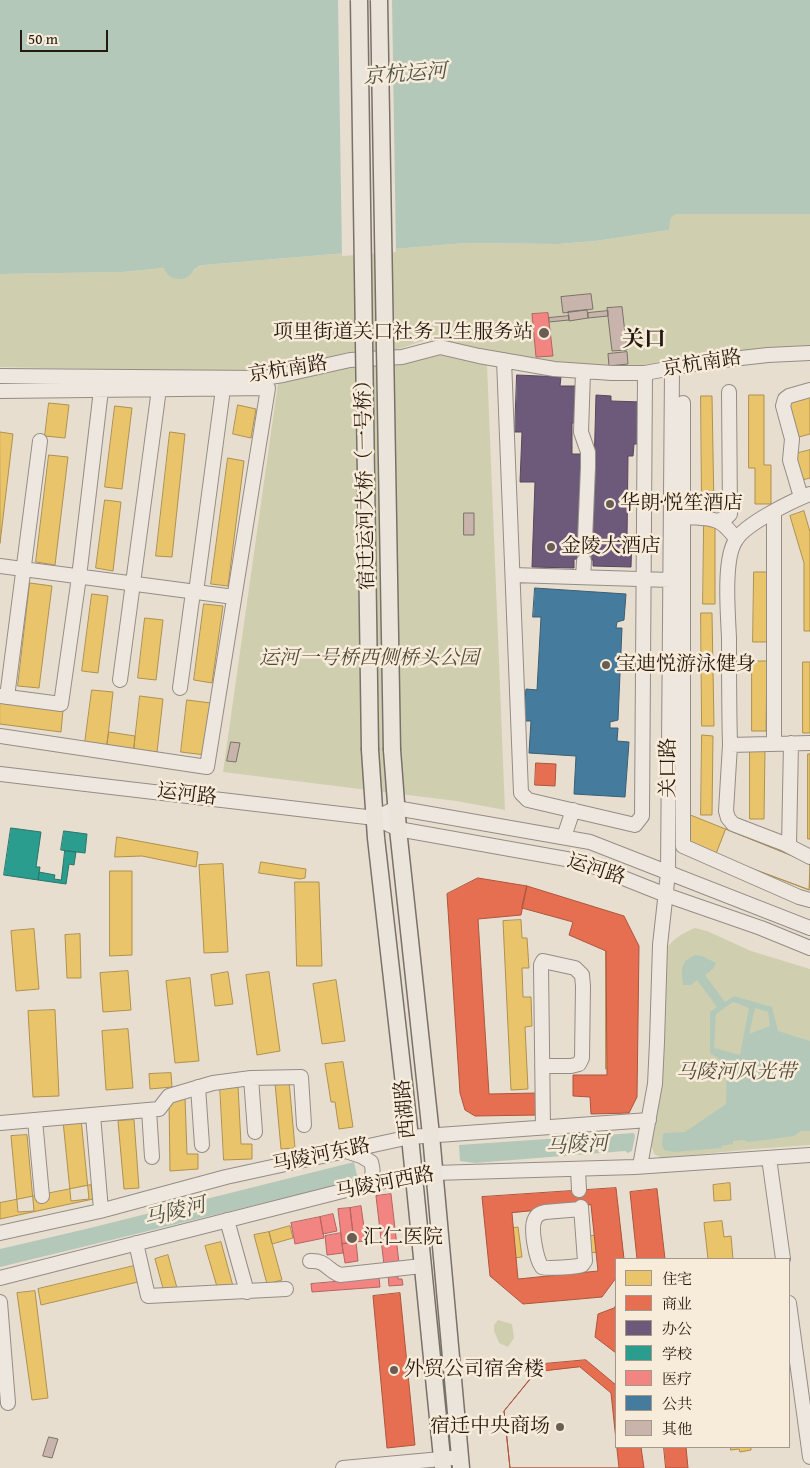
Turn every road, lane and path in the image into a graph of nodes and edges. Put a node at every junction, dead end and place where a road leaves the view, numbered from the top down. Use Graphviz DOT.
graph roads {
  1 [pos="358,0"];
  2 [pos="379,0"];
  3 [pos="810,353"];
  4 [pos="504,360"];
  5 [pos="672,369"];
  6 [pos="583,372"];
  7 [pos="645,372"];
  8 [pos="0,376"];
  9 [pos="160,389"];
  10 [pos="223,389"];
  11 [pos="0,390"];
  12 [pos="101,390"];
  13 [pos="810,390"];
  14 [pos="729,392"];
  15 [pos="683,403"];
  16 [pos="40,441"];
  17 [pos="806,496"];
  18 [pos="774,512"];
  19 [pos="677,517"];
  20 [pos="724,517"];
  21 [pos="736,538"];
  22 [pos="585,540"];
  23 [pos="584,561"];
  24 [pos="0,566"];
  25 [pos="23,569"];
  26 [pos="513,575"];
  27 [pos="79,576"];
  28 [pos="583,577"];
  29 [pos="643,579"];
  30 [pos="670,580"];
  31 [pos="133,584"];
  32 [pos="194,592"];
  33 [pos="234,597"];
  34 [pos="120,680"];
  35 [pos="180,688"];
  36 [pos="3,696"];
  37 [pos="0,736"];
  38 [pos="791,743"];
  39 [pos="810,743"];
  40 [pos="774,744"];
  41 [pos="730,745"];
  42 [pos="370,750"];
  43 [pos="392,750"];
  44 [pos="0,774"];
  45 [pos="396,808"];
  46 [pos="573,810"];
  47 [pos="375,818"];
  48 [pos="398,829"];
  49 [pos="564,837"];
  50 [pos="683,846"];
  51 [pos="789,846"];
  52 [pos="810,857"];
  53 [pos="668,873"];
  54 [pos="666,895"];
  55 [pos="810,900"];
  56 [pos="810,928"];
  57 [pos="810,948"];
  58 [pos="542,1066"];
  59 [pos="251,1078"];
  60 [pos="198,1087"];
  61 [pos="149,1110"];
  62 [pos="93,1115"];
  63 [pos="35,1120"];
  64 [pos="649,1120"];
  65 [pos="0,1123"];
  66 [pos="304,1125"];
  67 [pos="543,1127"];
  68 [pos="255,1132"];
  69 [pos="431,1135"];
  70 [pos="410,1137"];
  71 [pos="202,1145"];
  72 [pos="345,1151"];
  73 [pos="810,1155"];
  74 [pos="152,1157"];
  75 [pos="769,1158"];
  76 [pos="640,1166"];
  77 [pos="578,1169"];
  78 [pos="434,1174"];
  79 [pos="413,1175"];
  80 [pos="366,1185"];
  81 [pos="580,1190"];
  82 [pos="42,1196"];
  83 [pos="581,1208"];
  84 [pos="101,1210"];
  85 [pos="227,1220"];
  86 [pos="0,1233"];
  87 [pos="136,1243"];
  88 [pos="783,1258"];
  89 [pos="310,1261"];
  90 [pos="422,1266"];
  91 [pos="0,1278"];
  92 [pos="286,1289"];
  93 [pos="248,1292"];
  94 [pos="0,1302"];
  95 [pos="790,1310"];
  96 [pos="2,1362"];
  97 [pos="8,1403"];
  98 [pos="810,1458"];
  99 [pos="460,1463"];
  100 [pos="443,1464"];
  101 [pos="343,1468"];
  1 -- 42 [label="main road, 宿迁运河大桥（一号桥）, bridge"];
  2 -- 43 [label="main road, 宿迁运河大桥（一号桥）, bridge"];
  3 -- 5 [label="street, 京杭南路"];
  4 -- 6 [label="street, 京杭南路"];
  4 -- 8 [label="street, 京杭南路"];
  4 -- 26 [label="street"];
  5 -- 7 [label="street, 京杭南路"];
  5 -- 19 [label="street, 关口路"];
  6 -- 7 [label="street, 京杭南路"];
  6 -- 22 [label="street"];
  7 -- 29 [label="street"];
  9 -- 10 [label="street"];
  9 -- 12 [label="street"];
  9 -- 31 [label="street"];
  10 -- 32 [label="street"];
  10 -- 33 [label="street"];
  11 -- 12 [label="street"];
  12 -- 27 [label="street"];
  13 -- 17 [label="street"];
  14 -- 20 [label="street"];
  15 -- 19 [label="street"];
  16 -- 25 [label="street"];
  17 -- 18 [label="street"];
  18 -- 21 [label="street"];
  18 -- 40 [label="street"];
  19 -- 20 [label="street"];
  19 -- 30 [label="street, 关口路"];
  19 -- 50 [label="street"];
  20 -- 21 [label="street"];
  21 -- 41 [label="street"];
  23 -- 28 [label="street"];
  24 -- 25 [label="street"];
  25 -- 27 [label="street"];
  25 -- 36 [label="street"];
  26 -- 28 [label="street"];
  26 -- 46 [label="street"];
  27 -- 31 [label="street"];
  27 -- 36 [label="street"];
  28 -- 29 [label="street"];
  29 -- 30 [label="street"];
  29 -- 46 [label="street"];
  30 -- 53 [label="street, 关口路"];
  31 -- 32 [label="street"];
  31 -- 34 [label="street"];
  32 -- 33 [label="street"];
  32 -- 35 [label="street"];
  33 -- 37 [label="street"];
  38 -- 39 [label="street"];
  38 -- 40 [label="street"];
  38 -- 51 [label="street"];
  40 -- 41 [label="street"];
  41 -- 51 [label="street"];
  42 -- 47 [label="main road, 西湖路"];
  43 -- 45 [label="main road, 西湖路"];
  44 -- 47 [label="street, 运河路"];
  45 -- 47 [label="street"];
  45 -- 48 [label="main road, 西湖路"];
  45 -- 49 [label="street, 运河路"];
  46 -- 49 [label="street"];
  47 -- 48 [label="street, 运河路"];
  47 -- 70 [label="main road, 西湖路"];
  48 -- 54 [label="street, 运河路"];
  48 -- 69 [label="main road, 西湖路"];
  49 -- 53 [label="street, 运河路"];
  50 -- 53 [label="street"];
  50 -- 55 [label="street"];
  51 -- 52 [label="street"];
  53 -- 54 [label="street, 关口路"];
  53 -- 56 [label="street, 运河路"];
  54 -- 57 [label="street, 运河路"];
  54 -- 64 [label="street, 关口路"];
  58 -- 58 [label="street"];
  58 -- 67 [label="street"];
  59 -- 60 [label="street"];
  59 -- 66 [label="street"];
  59 -- 68 [label="street"];
  60 -- 61 [label="street"];
  60 -- 71 [label="street"];
  61 -- 62 [label="street"];
  61 -- 74 [label="street"];
  62 -- 63 [label="street"];
  62 -- 84 [label="street"];
  63 -- 65 [label="street"];
  63 -- 82 [label="street"];
  64 -- 67 [label="street, 马陵河东路"];
  64 -- 76 [label="street, 关口路"];
  67 -- 69 [label="street, 马陵河东路"];
  69 -- 70 [label="street, 马陵河东路"];
  69 -- 78 [label="main road, 西湖路"];
  70 -- 72 [label="street, 马陵河东路"];
  70 -- 79 [label="main road, 西湖路"];
  72 -- 80 [label="street"];
  72 -- 84 [label="street, 马陵河东路"];
  73 -- 75 [label="street, 马陵河西路"];
  75 -- 76 [label="street, 马陵河西路"];
  75 -- 88 [label="street"];
  76 -- 77 [label="street, 马陵河西路"];
  77 -- 78 [label="street, 马陵河西路"];
  77 -- 81 [label="street"];
  78 -- 79 [label="street, 马陵河西路"];
  78 -- 99 [label="main road, 西湖路"];
  79 -- 80 [label="street, 马陵河西路"];
  79 -- 90 [label="main road, 西湖路"];
  80 -- 85 [label="street, 马陵河西路"];
  83 -- 83 [label="street"];
  84 -- 86 [label="street, 马陵河东路"];
  85 -- 87 [label="street, 马陵河西路"];
  85 -- 93 [label="street"];
  87 -- 91 [label="street, 马陵河西路"];
  87 -- 93 [label="street"];
  89 -- 90 [label="street"];
  90 -- 100 [label="main road, 西湖路"];
  92 -- 93 [label="street"];
  94 -- 96 [label="street"];
  95 -- 98 [label="street"];
  96 -- 97 [label="street"];
  99 -- 100 [label="street"];
  100 -- 101 [label="street"];
}
